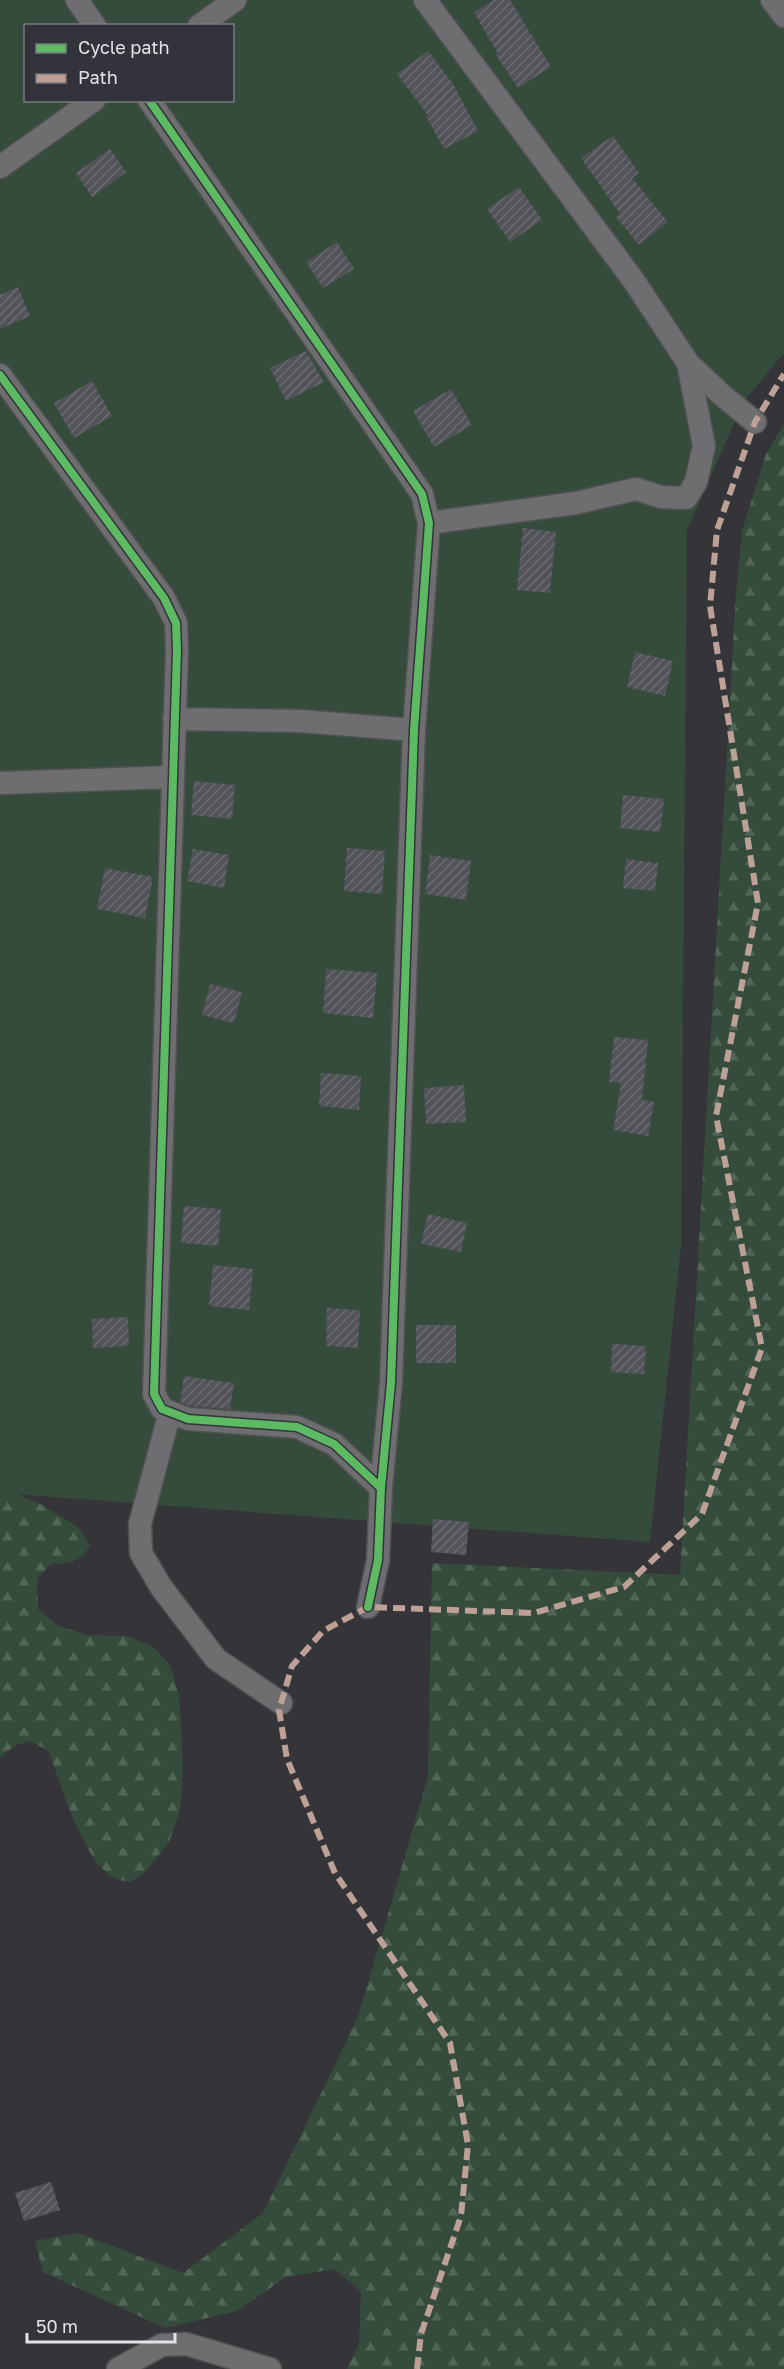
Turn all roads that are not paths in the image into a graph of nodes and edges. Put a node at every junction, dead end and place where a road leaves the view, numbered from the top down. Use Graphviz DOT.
graph roads {
  1 [pos="77,0"];
  2 [pos="235,0"];
  3 [pos="425,0"];
  4 [pos="772,0"];
  5 [pos="784,16"];
  6 [pos="94,24"];
  7 [pos="202,24"];
  8 [pos="91,102"];
  9 [pos="150,102"];
  10 [pos="0,168"];
  11 [pos="688,363"];
  12 [pos="0,375"];
  13 [pos="755,422"];
  14 [pos="429,523"];
  15 [pos="174,719"];
  16 [pos="414,730"];
  17 [pos="173,777"];
  18 [pos="0,783"];
  19 [pos="170,1412"];
  20 [pos="381,1488"];
  21 [pos="368,1607"];
  22 [pos="281,1703"];
  23 [pos="118,2369"];
  24 [pos="270,2369"];
  1 -- 6 [label="street"];
  2 -- 7 [label="street"];
  3 -- 11 [label="street"];
  4 -- 5 [label="street"];
  8 -- 10 [label="street"];
  9 -- 14 [label="street"];
  11 -- 13 [label="street"];
  11 -- 14 [label="street"];
  12 -- 15 [label="street"];
  14 -- 16 [label="street"];
  15 -- 16 [label="street"];
  15 -- 17 [label="street"];
  16 -- 20 [label="street"];
  17 -- 18 [label="street"];
  17 -- 19 [label="street"];
  19 -- 20 [label="street"];
  19 -- 22 [label="street"];
  20 -- 21 [label="street"];
  23 -- 24 [label="street"];
}
